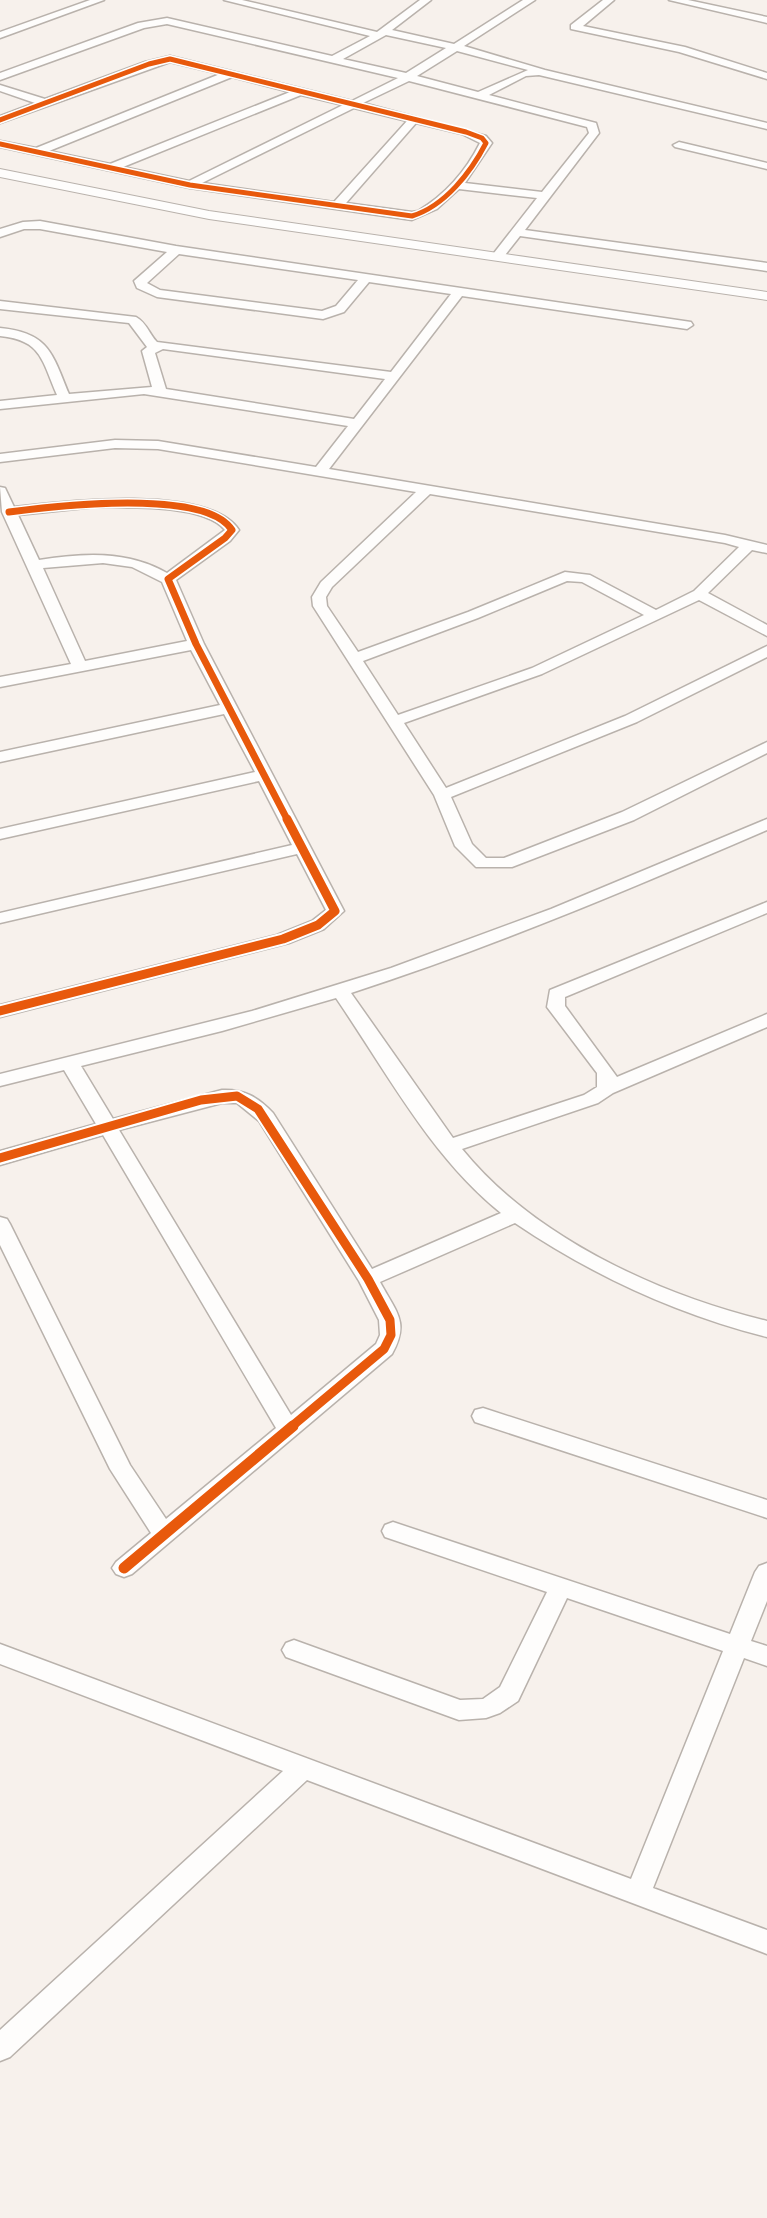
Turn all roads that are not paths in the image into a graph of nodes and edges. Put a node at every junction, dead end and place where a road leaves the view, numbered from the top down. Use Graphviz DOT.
graph roads {
  1 [pos="99,0"];
  2 [pos="229,0"];
  3 [pos="426,0"];
  4 [pos="530,0"];
  5 [pos="609,0"];
  6 [pos="674,0"];
  7 [pos="767,19"];
  8 [pos="0,26"];
  9 [pos="13,30"];
  10 [pos="381,33"];
  11 [pos="0,35"];
  12 [pos="456,48"];
  13 [pos="335,59"];
  14 [pos="544,72"];
  15 [pos="233,73"];
  16 [pos="767,76"];
  17 [pos="0,77"];
  18 [pos="408,77"];
  19 [pos="0,88"];
  20 [pos="301,91"];
  21 [pos="478,96"];
  22 [pos="46,103"];
  23 [pos="355,105"];
  24 [pos="0,120"];
  25 [pos="413,120"];
  26 [pos="767,127"];
  27 [pos="0,144"];
  28 [pos="679,145"];
  29 [pos="37,152"];
  30 [pos="767,166"];
  31 [pos="111,168"];
  32 [pos="0,173"];
  33 [pos="190,185"];
  34 [pos="454,185"];
  35 [pos="545,196"];
  36 [pos="336,207"];
  37 [pos="517,232"];
  38 [pos="0,233"];
  39 [pos="176,250"];
  40 [pos="498,256"];
  41 [pos="767,267"];
  42 [pos="366,278"];
  43 [pos="459,292"];
  44 [pos="767,296"];
  45 [pos="0,305"];
  46 [pos="687,325"];
  47 [pos="0,332"];
  48 [pos="154,346"];
  49 [pos="394,376"];
  50 [pos="159,391"];
  51 [pos="64,397"];
  52 [pos="0,405"];
  53 [pos="356,423"];
  54 [pos="0,458"];
  55 [pos="319,473"];
  56 [pos="426,490"];
  57 [pos="0,491"];
  58 [pos="9,512"];
  59 [pos="750,544"];
  60 [pos="767,549"];
  61 [pos="34,565"];
  62 [pos="168,579"];
  63 [pos="699,594"];
  64 [pos="657,616"];
  65 [pos="767,631"];
  66 [pos="195,644"];
  67 [pos="767,651"];
  68 [pos="354,659"];
  69 [pos="80,666"];
  70 [pos="0,682"];
  71 [pos="228,708"];
  72 [pos="395,721"];
  73 [pos="767,747"];
  74 [pos="0,757"];
  75 [pos="264,775"];
  76 [pos="442,795"];
  77 [pos="767,824"];
  78 [pos="0,834"];
  79 [pos="304,848"];
  80 [pos="767,907"];
  81 [pos="0,918"];
  82 [pos="340,991"];
  83 [pos="0,1011"];
  84 [pos="767,1020"];
  85 [pos="69,1062"];
  86 [pos="0,1080"];
  87 [pos="607,1088"];
  88 [pos="110,1127"];
  89 [pos="450,1146"];
  90 [pos="0,1158"];
  91 [pos="514,1215"];
  92 [pos="0,1224"];
  93 [pos="368,1279"];
  94 [pos="767,1329"];
  95 [pos="483,1416"];
  96 [pos="289,1431"];
  97 [pos="767,1509"];
  98 [pos="393,1531"];
  99 [pos="163,1533"];
  100 [pos="124,1568"];
  101 [pos="767,1572"];
  102 [pos="561,1586"];
  103 [pos="736,1646"];
  104 [pos="294,1650"];
  105 [pos="0,1654"];
  106 [pos="767,1656"];
  107 [pos="303,1768"];
  108 [pos="638,1894"];
  109 [pos="767,1942"];
  110 [pos="0,2048"];
  1 -- 9 [label="street"];
  2 -- 10 [label="street"];
  3 -- 10 [label="street"];
  4 -- 12 [label="street"];
  5 -- 16 [label="street"];
  6 -- 7 [label="street"];
  8 -- 9 [label="street"];
  9 -- 11 [label="street"];
  10 -- 12 [label="street"];
  10 -- 13 [label="street"];
  12 -- 14 [label="street"];
  12 -- 18 [label="street"];
  13 -- 17 [label="street"];
  13 -- 18 [label="street"];
  14 -- 21 [label="street"];
  14 -- 26 [label="street"];
  15 -- 20 [label="street"];
  15 -- 22 [label="street"];
  15 -- 29 [label="street"];
  18 -- 21 [label="street"];
  18 -- 23 [label="street"];
  19 -- 22 [label="street"];
  20 -- 23 [label="street"];
  20 -- 31 [label="street"];
  21 -- 35 [label="street"];
  22 -- 24 [label="street"];
  23 -- 25 [label="street"];
  23 -- 33 [label="street"];
  25 -- 34 [label="street"];
  25 -- 36 [label="street"];
  27 -- 29 [label="street"];
  28 -- 30 [label="street"];
  29 -- 31 [label="street"];
  31 -- 33 [label="street"];
  32 -- 40 [label="street"];
  33 -- 36 [label="street"];
  34 -- 35 [label="street"];
  34 -- 36 [label="street"];
  35 -- 37 [label="street"];
  37 -- 40 [label="street"];
  37 -- 41 [label="street"];
  38 -- 39 [label="street"];
  39 -- 42 [label="street"];
  39 -- 42 [label="street"];
  40 -- 44 [label="street"];
  42 -- 43 [label="street"];
  43 -- 46 [label="street"];
  43 -- 49 [label="street"];
  45 -- 48 [label="street"];
  47 -- 51 [label="street"];
  48 -- 49 [label="street"];
  48 -- 50 [label="street"];
  49 -- 53 [label="street"];
  50 -- 51 [label="street"];
  50 -- 53 [label="street"];
  51 -- 52 [label="street"];
  53 -- 55 [label="street"];
  54 -- 55 [label="street"];
  55 -- 56 [label="street"];
  56 -- 59 [label="street"];
  56 -- 68 [label="street"];
  57 -- 58 [label="street"];
  58 -- 61 [label="street"];
  58 -- 62 [label="street"];
  59 -- 60 [label="street"];
  59 -- 63 [label="street"];
  61 -- 62 [label="street"];
  61 -- 69 [label="street"];
  62 -- 66 [label="street"];
  63 -- 64 [label="street"];
  63 -- 65 [label="street"];
  64 -- 68 [label="street"];
  64 -- 72 [label="street"];
  66 -- 69 [label="street"];
  66 -- 71 [label="street"];
  67 -- 76 [label="street"];
  68 -- 72 [label="street"];
  69 -- 70 [label="street"];
  71 -- 74 [label="street"];
  71 -- 75 [label="street"];
  72 -- 76 [label="street"];
  73 -- 76 [label="street"];
  75 -- 78 [label="street"];
  75 -- 79 [label="street"];
  77 -- 82 [label="street"];
  79 -- 81 [label="street"];
  79 -- 83 [label="street"];
  80 -- 87 [label="street"];
  82 -- 85 [label="street"];
  82 -- 89 [label="street"];
  84 -- 87 [label="street"];
  85 -- 86 [label="street"];
  85 -- 88 [label="street"];
  87 -- 89 [label="street"];
  88 -- 90 [label="street"];
  88 -- 93 [label="street"];
  88 -- 96 [label="street"];
  89 -- 91 [label="street"];
  91 -- 93 [label="street"];
  91 -- 94 [label="street"];
  92 -- 99 [label="street"];
  93 -- 96 [label="street"];
  95 -- 97 [label="street"];
  96 -- 99 [label="street"];
  98 -- 102 [label="street"];
  99 -- 100 [label="street"];
  101 -- 103 [label="street"];
  102 -- 103 [label="street"];
  102 -- 104 [label="street"];
  103 -- 106 [label="street"];
  103 -- 108 [label="street"];
  105 -- 107 [label="street"];
  107 -- 108 [label="street"];
  107 -- 110 [label="street"];
  108 -- 109 [label="street"];
}
